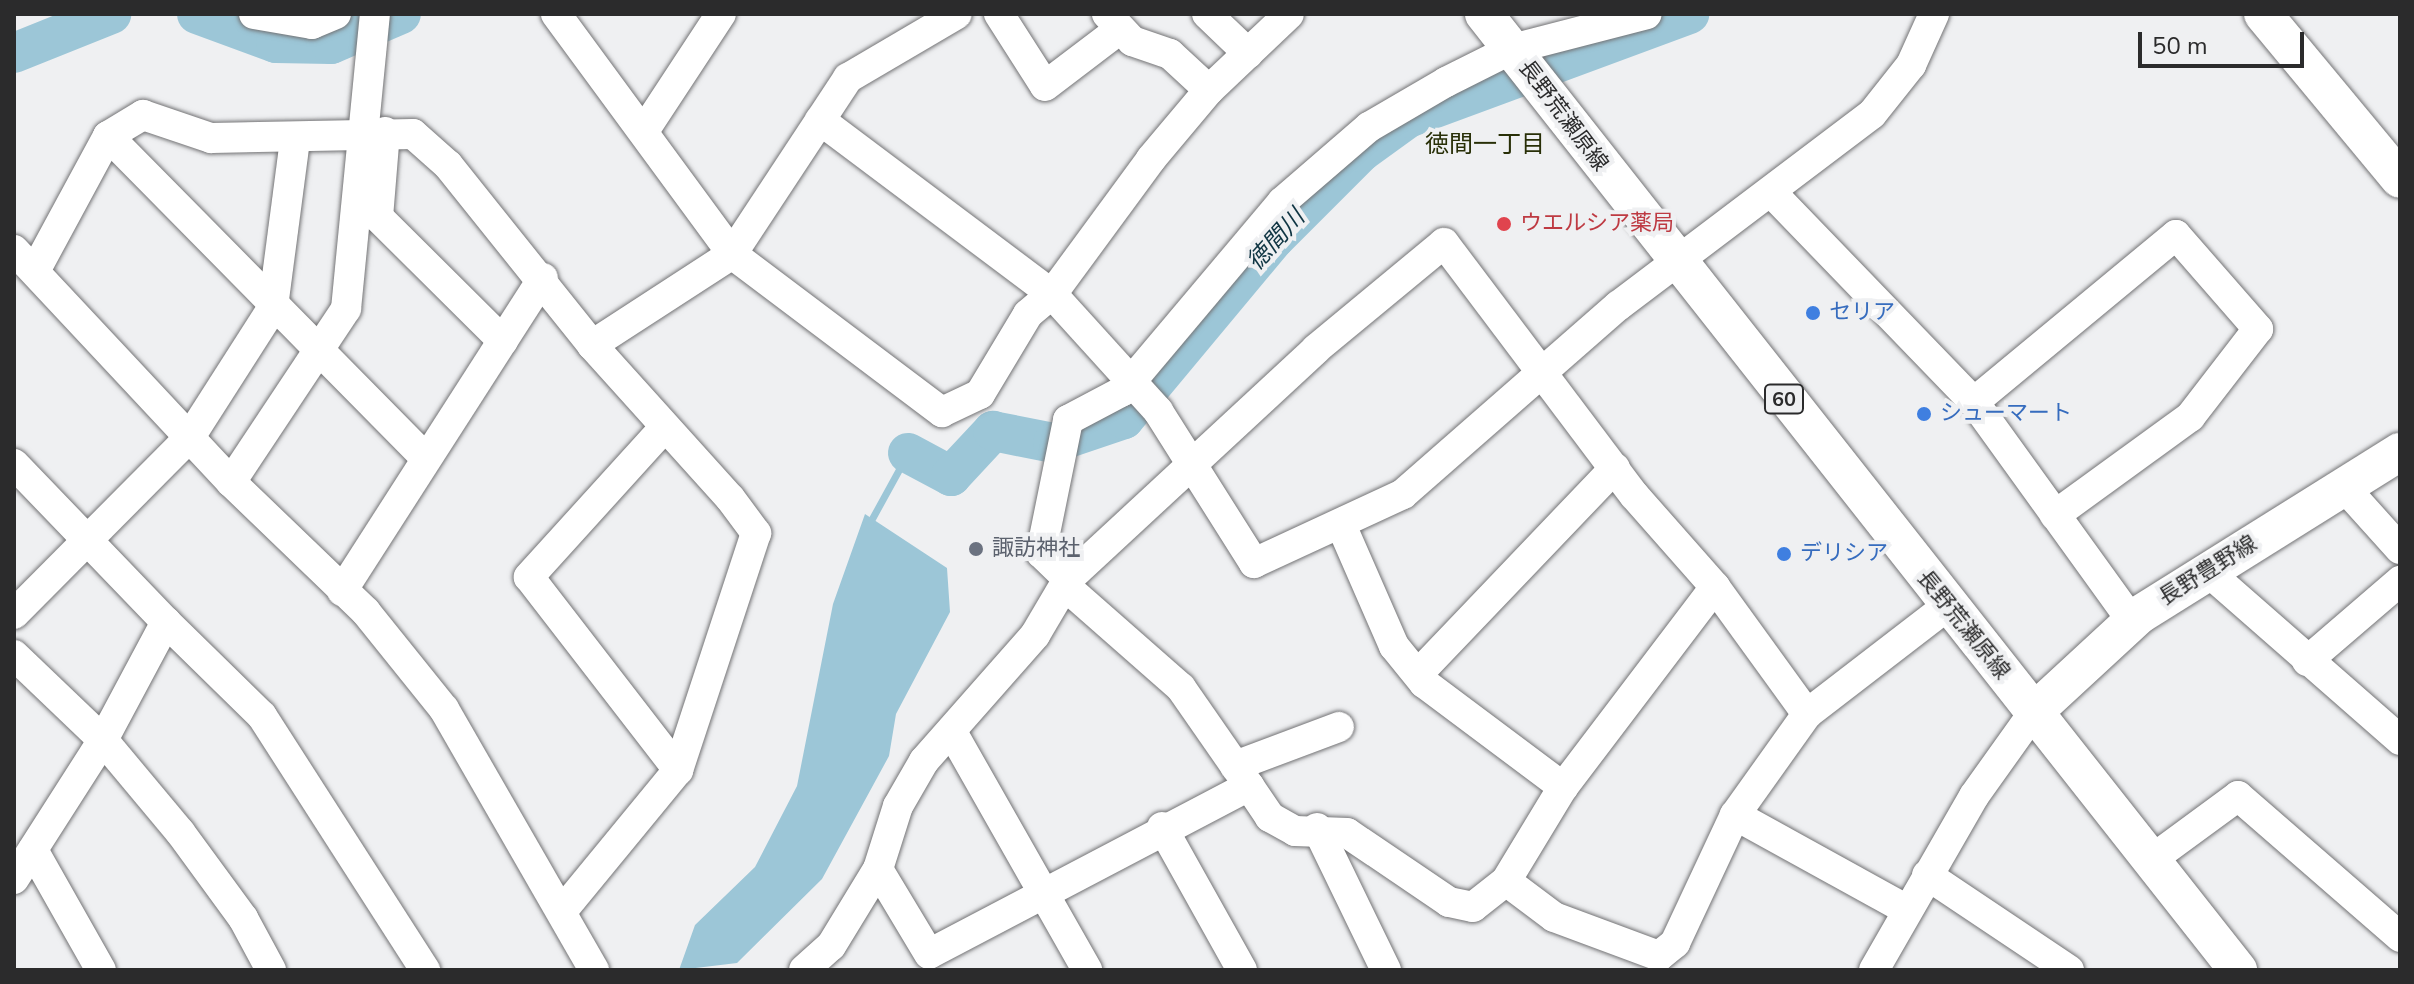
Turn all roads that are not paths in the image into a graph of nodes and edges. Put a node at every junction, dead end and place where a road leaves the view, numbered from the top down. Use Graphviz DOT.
graph roads {
  1 [pos="254,14"];
  2 [pos="336,14"];
  3 [pos="375,14"];
  4 [pos="721,14"];
  5 [pos="957,14"];
  6 [pos="999,14"];
  7 [pos="1207,14"];
  8 [pos="1289,14"];
  9 [pos="1484,14"];
  10 [pos="1647,14"];
  11 [pos="1934,14"];
  12 [pos="2263,14"];
  13 [pos="562,16"];
  14 [pos="1113,22"];
  15 [pos="920,23"];
  16 [pos="1248,53"];
  17 [pos="1523,62"];
  18 [pos="1209,90"];
  19 [pos="820,120"];
  20 [pos="644,131"];
  21 [pos="375,134"];
  22 [pos="108,136"];
  23 [pos="295,140"];
  24 [pos="2400,179"];
  25 [pos="1772,193"];
  26 [pos="732,254"];
  27 [pos="24,261"];
  28 [pos="1676,262"];
  29 [pos="543,278"];
  30 [pos="1052,294"];
  31 [pos="273,307"];
  32 [pos="503,341"];
  33 [pos="592,345"];
  34 [pos="316,355"];
  35 [pos="1545,372"];
  36 [pos="1133,381"];
  37 [pos="1974,402"];
  38 [pos="663,429"];
  39 [pos="190,437"];
  40 [pos="2400,452"];
  41 [pos="426,459"];
  42 [pos="14,464"];
  43 [pos="1192,467"];
  44 [pos="1615,468"];
  45 [pos="231,482"];
  46 [pos="2345,488"];
  47 [pos="2055,515"];
  48 [pos="1342,527"];
  49 [pos="89,539"];
  50 [pos="2400,549"];
  51 [pos="2206,570"];
  52 [pos="2400,581"];
  53 [pos="1066,582"];
  54 [pos="1715,587"];
  55 [pos="342,591"];
  56 [pos="1947,606"];
  57 [pos="14,614"];
  58 [pos="2132,621"];
  59 [pos="166,622"];
  60 [pos="14,655"];
  61 [pos="2307,661"];
  62 [pos="1418,674"];
  63 [pos="2034,712"];
  64 [pos="1807,714"];
  65 [pos="1339,727"];
  66 [pos="952,732"];
  67 [pos="103,740"];
  68 [pos="2400,740"];
  69 [pos="678,770"];
  70 [pos="1242,776"];
  71 [pos="1563,787"];
  72 [pos="1735,815"];
  73 [pos="1162,827"];
  74 [pos="1317,828"];
  75 [pos="33,850"];
  76 [pos="2151,860"];
  77 [pos="878,869"];
  78 [pos="1927,875"];
  79 [pos="14,879"];
  80 [pos="1506,881"];
  81 [pos="1043,893"];
  82 [pos="1907,910"];
  83 [pos="562,911"];
  84 [pos="2400,937"];
  85 [pos="933,962"];
  86 [pos="101,970"];
  87 [pos="271,970"];
  88 [pos="425,970"];
  89 [pos="594,970"];
  90 [pos="804,970"];
  91 [pos="1087,970"];
  92 [pos="1242,970"];
  93 [pos="1386,970"];
  94 [pos="1874,970"];
  95 [pos="2069,970"];
  96 [pos="2238,970"];
  1 -- 2 [label="street"];
  3 -- 21 [label="street"];
  4 -- 20 [label="street"];
  5 -- 15 [label="street"];
  6 -- 14 [label="street"];
  7 -- 16 [label="street"];
  8 -- 16 [label="street"];
  9 -- 17 [label="main road, 長野荒瀬原線 / 60"];
  10 -- 17 [label="street"];
  11 -- 25 [label="street"];
  12 -- 24 [label="main road"];
  13 -- 20 [label="street"];
  14 -- 18 [label="street"];
  15 -- 19 [label="street"];
  16 -- 18 [label="street"];
  17 -- 28 [label="main road, 長野荒瀬原線 / 60"];
  17 -- 36 [label="street"];
  18 -- 30 [label="street"];
  19 -- 26 [label="street"];
  19 -- 30 [label="street"];
  20 -- 26 [label="street"];
  21 -- 23 [label="street"];
  21 -- 29 [label="street"];
  21 -- 32 [label="street"];
  21 -- 34 [label="street"];
  22 -- 23 [label="street"];
  22 -- 27 [label="street"];
  22 -- 31 [label="street"];
  23 -- 31 [label="street"];
  25 -- 28 [label="street"];
  25 -- 37 [label="street"];
  26 -- 30 [label="street"];
  26 -- 33 [label="street"];
  27 -- 39 [label="street"];
  28 -- 35 [label="street"];
  28 -- 56 [label="main road, 長野荒瀬原線 / 60"];
  29 -- 32 [label="street"];
  29 -- 33 [label="street"];
  30 -- 36 [label="street"];
  31 -- 34 [label="street"];
  31 -- 39 [label="street"];
  32 -- 41 [label="street"];
  33 -- 38 [label="street"];
  34 -- 41 [label="street"];
  34 -- 45 [label="street"];
  35 -- 43 [label="street"];
  35 -- 44 [label="street"];
  35 -- 48 [label="street"];
  36 -- 43 [label="street"];
  36 -- 53 [label="street"];
  37 -- 47 [label="street"];
  37 -- 47 [label="street"];
  38 -- 69 [label="street"];
  38 -- 69 [label="street"];
  39 -- 45 [label="street"];
  39 -- 49 [label="street"];
  40 -- 46 [label="main road, 長野豊野線"];
  41 -- 55 [label="street"];
  42 -- 49 [label="street"];
  43 -- 48 [label="street"];
  43 -- 53 [label="street"];
  44 -- 54 [label="street"];
  44 -- 62 [label="street"];
  45 -- 55 [label="street"];
  46 -- 50 [label="street"];
  46 -- 51 [label="main road, 長野豊野線"];
  47 -- 58 [label="street"];
  48 -- 62 [label="street"];
  49 -- 57 [label="street"];
  49 -- 59 [label="street"];
  51 -- 58 [label="main road, 長野豊野線"];
  51 -- 61 [label="street"];
  52 -- 61 [label="street"];
  53 -- 66 [label="street"];
  53 -- 70 [label="street"];
  54 -- 64 [label="street"];
  54 -- 71 [label="street"];
  55 -- 83 [label="street"];
  56 -- 63 [label="main road, 長野荒瀬原線 / 60"];
  56 -- 64 [label="street"];
  58 -- 63 [label="main road, 長野豊野線"];
  59 -- 67 [label="street"];
  59 -- 88 [label="street"];
  60 -- 67 [label="street"];
  61 -- 68 [label="street"];
  62 -- 71 [label="street"];
  63 -- 76 [label="main road, 長野荒瀬原線 / 60"];
  63 -- 78 [label="street"];
  64 -- 72 [label="street"];
  65 -- 70 [label="street"];
  66 -- 77 [label="street"];
  66 -- 81 [label="street"];
  67 -- 75 [label="street"];
  67 -- 87 [label="street"];
  69 -- 83 [label="street"];
  70 -- 73 [label="street"];
  70 -- 74 [label="street"];
  71 -- 80 [label="street"];
  72 -- 80 [label="street"];
  72 -- 82 [label="street"];
  73 -- 81 [label="street"];
  73 -- 92 [label="street"];
  74 -- 80 [label="street"];
  74 -- 93 [label="street"];
  75 -- 79 [label="street"];
  75 -- 86 [label="street"];
  76 -- 84 [label="street"];
  76 -- 96 [label="main road, 長野荒瀬原線 / 60"];
  77 -- 85 [label="street"];
  77 -- 90 [label="street"];
  78 -- 82 [label="street"];
  78 -- 95 [label="street"];
  81 -- 85 [label="street"];
  81 -- 91 [label="street"];
  82 -- 94 [label="street"];
  83 -- 89 [label="street"];
}
